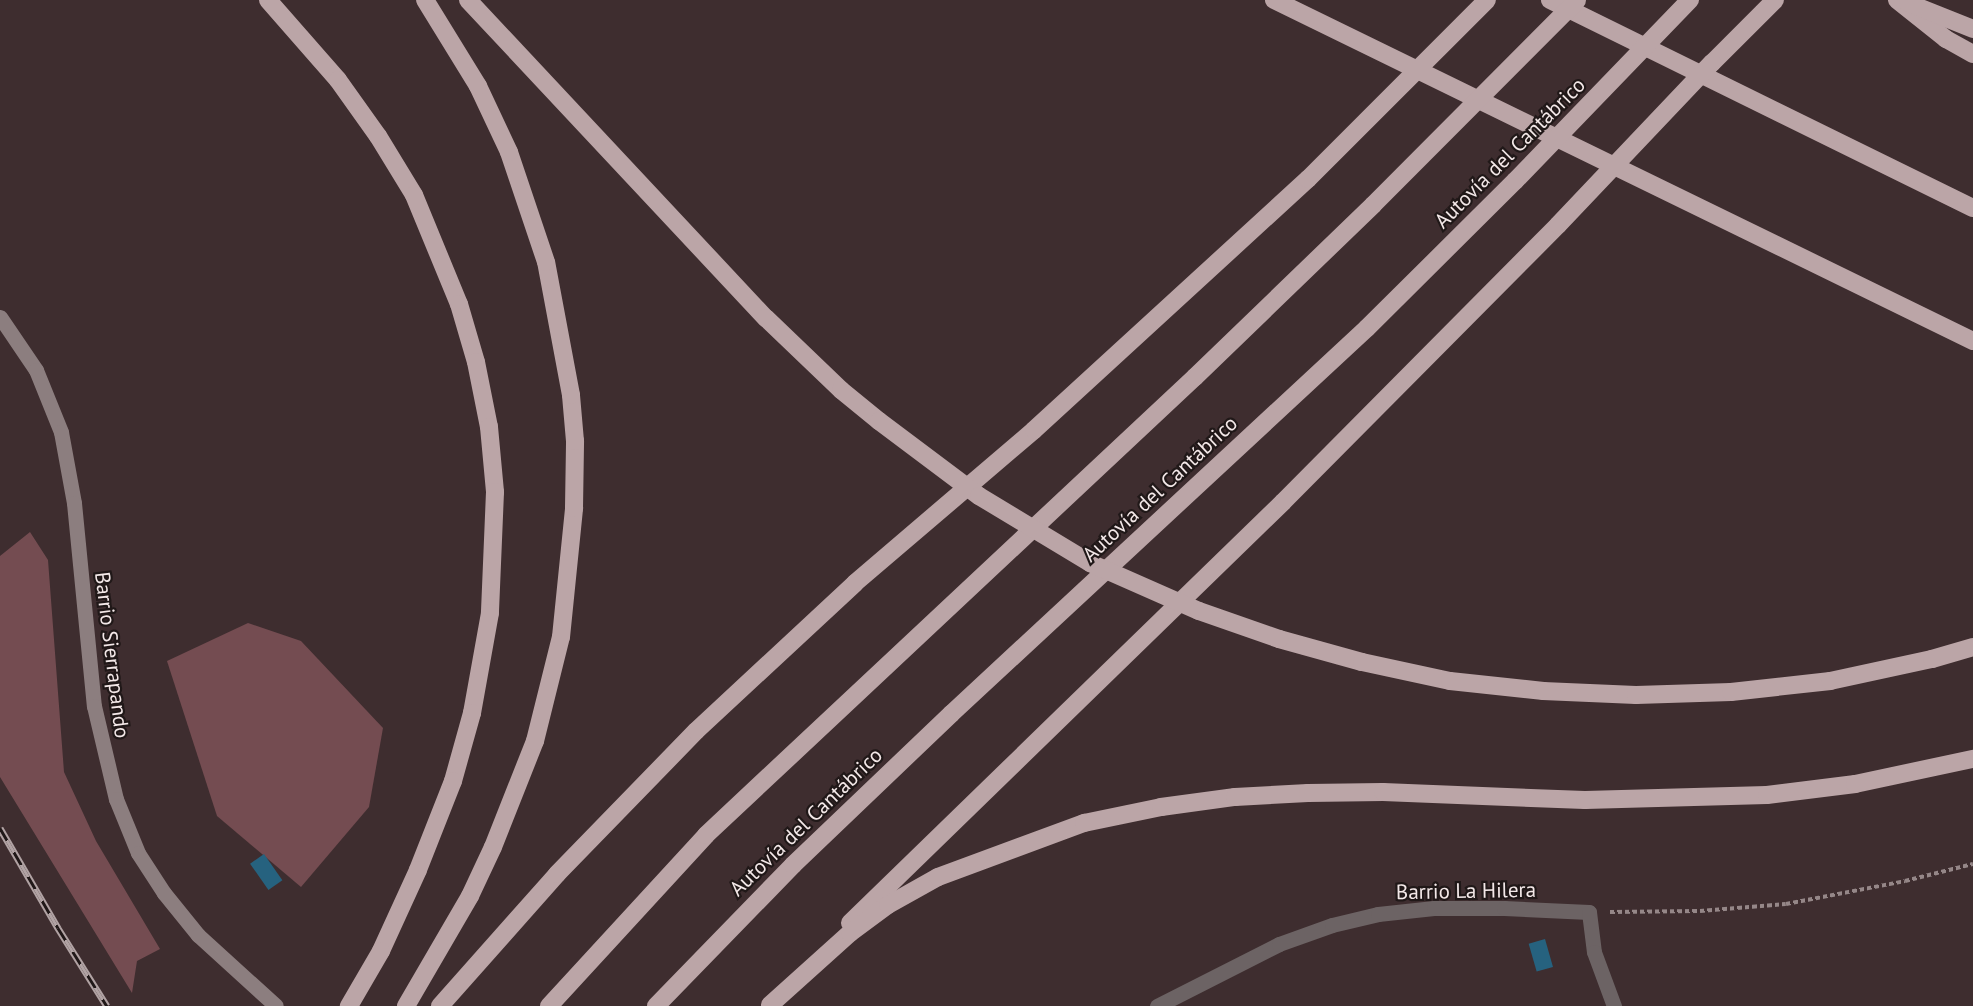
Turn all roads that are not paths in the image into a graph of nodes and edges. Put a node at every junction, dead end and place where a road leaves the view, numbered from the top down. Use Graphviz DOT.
graph roads {
  1 [pos="268,0"];
  2 [pos="426,0"];
  3 [pos="468,0"];
  4 [pos="1274,0"];
  5 [pos="1487,0"];
  6 [pos="1550,0"];
  7 [pos="1577,0"];
  8 [pos="1690,0"];
  9 [pos="1769,0"];
  10 [pos="1775,0"];
  11 [pos="1897,0"];
  12 [pos="1901,0"];
  13 [pos="1973,29"];
  14 [pos="1973,54"];
  15 [pos="1712,63"];
  16 [pos="1973,208"];
  17 [pos="0,317"];
  18 [pos="1973,341"];
  19 [pos="1973,647"];
  20 [pos="1973,759"];
  21 [pos="276,1006"];
  22 [pos="349,1006"];
  23 [pos="406,1006"];
  24 [pos="440,1006"];
  25 [pos="549,1006"];
  26 [pos="656,1006"];
  27 [pos="770,1006"];
  28 [pos="1157,1006"];
  29 [pos="1614,1006"];
  1 -- 22 [label="highway"];
  2 -- 23 [label="highway"];
  3 -- 19 [label="highway, bridge"];
  4 -- 18 [label="highway"];
  5 -- 24 [label="highway, bridge"];
  6 -- 16 [label="highway"];
  7 -- 25 [label="highway, bridge"];
  8 -- 26 [label="highway, Autovía del Cantábrico, bridge"];
  9 -- 15 [label="highway"];
  10 -- 15 [label="highway"];
  11 -- 14 [label="highway"];
  12 -- 13 [label="highway"];
  15 -- 27 [label="highway, bridge"];
  17 -- 21 [label="street, Barrio Sierrapando"];
  20 -- 27 [label="highway"];
  28 -- 29 [label="street, Barrio La Hilera"];
}
